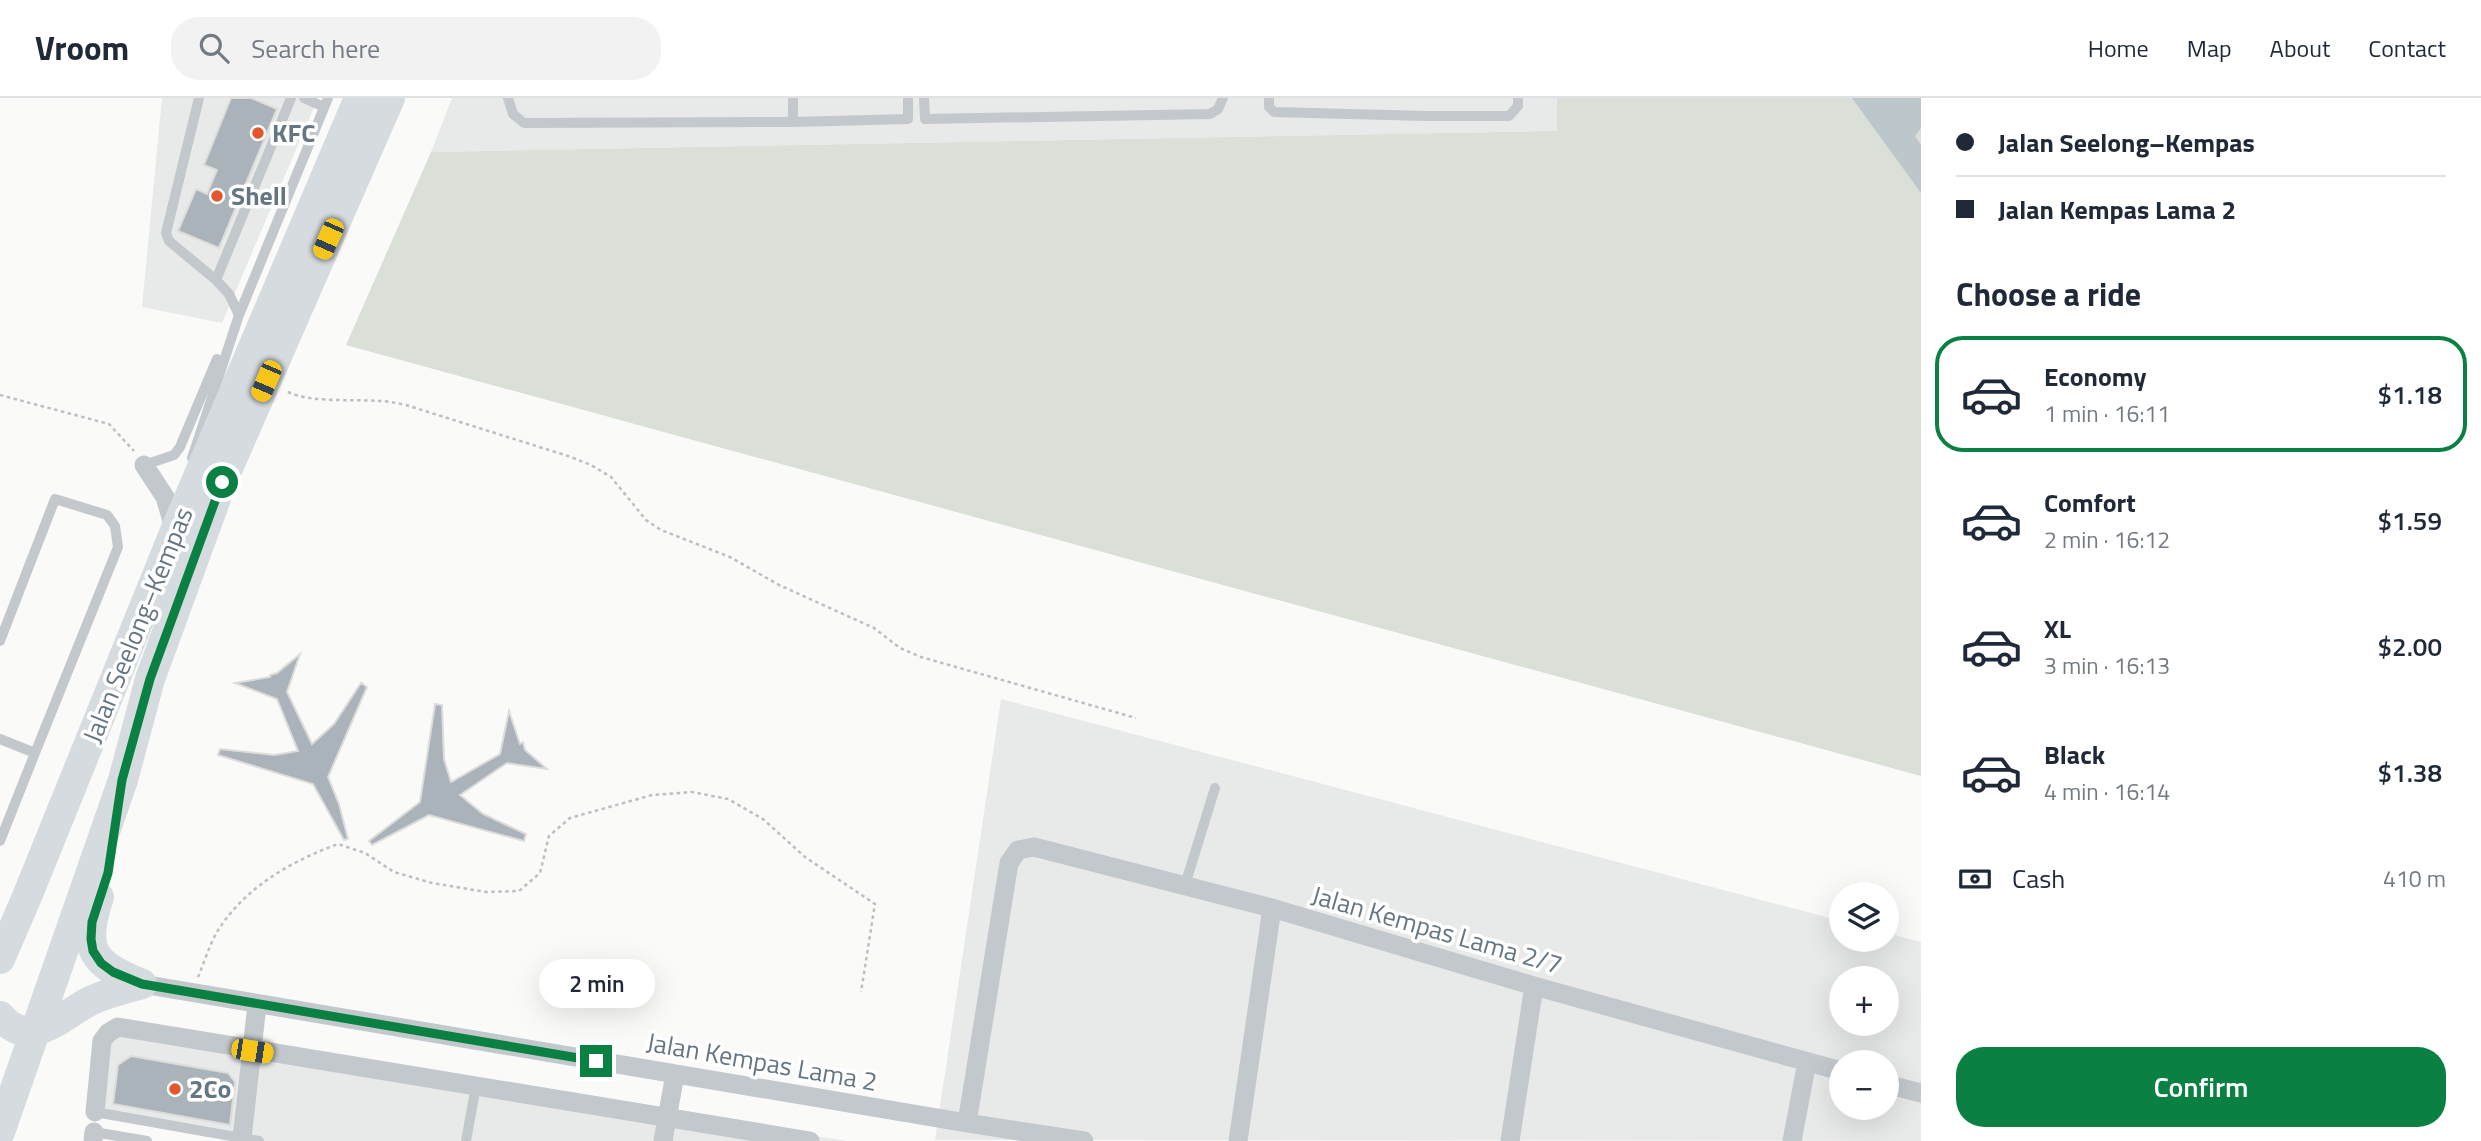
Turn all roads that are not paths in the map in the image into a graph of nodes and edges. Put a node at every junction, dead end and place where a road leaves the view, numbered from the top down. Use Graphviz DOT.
graph roads {
  1 [pos="199,98"];
  2 [pos="291,98"];
  3 [pos="304,98"];
  4 [pos="359,98"];
  5 [pos="390,98"];
  6 [pos="508,98"];
  7 [pos="793,98"];
  8 [pos="908,98"];
  9 [pos="924,98"];
  10 [pos="1223,98"];
  11 [pos="1269,98"];
  12 [pos="1518,98"];
  13 [pos="326,103"];
  14 [pos="908,119"];
  15 [pos="925,119"];
  16 [pos="793,122"];
  17 [pos="216,280"];
  18 [pos="239,315"];
  19 [pos="144,465"];
  20 [pos="175,531"];
  21 [pos="0,641"];
  22 [pos="0,739"];
  23 [pos="35,753"];
  24 [pos="122,780"];
  25 [pos="1215,788"];
  26 [pos="0,841"];
  27 [pos="1185,885"];
  28 [pos="1272,908"];
  29 [pos="0,959"];
  30 [pos="142,984"];
  31 [pos="1534,986"];
  32 [pos="257,1005"];
  33 [pos="0,1016"];
  34 [pos="33,1032"];
  35 [pos="252,1051"];
  36 [pos="1807,1062"];
  37 [pos="1829,1068"];
  38 [pos="675,1074"];
  39 [pos="476,1086"];
  40 [pos="1899,1087"];
  41 [pos="1921,1093"];
  42 [pos="95,1112"];
  43 [pos="666,1117"];
  44 [pos="967,1123"];
  45 [pos="0,1132"];
  46 [pos="93,1137"];
  47 [pos="250,1140"];
  48 [pos="147,1141"];
  49 [pos="466,1141"];
  50 [pos="663,1141"];
  51 [pos="810,1141"];
  52 [pos="1084,1141"];
  53 [pos="1238,1141"];
  54 [pos="1510,1141"];
  55 [pos="1791,1141"];
  1 -- 17 [label="lane"];
  2 -- 17 [label="lane"];
  3 -- 13 [label="lane"];
  4 -- 20 [label="main road, Jalan Seelong–Kempas"];
  5 -- 24 [label="main road, Jalan Seelong–Kempas"];
  6 -- 16 [label="lane"];
  7 -- 16 [label="lane"];
  8 -- 14 [label="lane"];
  9 -- 15 [label="lane"];
  10 -- 15 [label="lane"];
  11 -- 12 [label="lane"];
  13 -- 18 [label="lane"];
  14 -- 15 [label="lane"];
  14 -- 16 [label="lane"];
  17 -- 18 [label="lane"];
  18 -- 19 [label="lane"];
  18 -- 20 [label="lane"];
  19 -- 20 [label="street"];
  20 -- 29 [label="main road, Jalan Seelong–Kempas"];
  21 -- 23 [label="lane"];
  22 -- 23 [label="lane"];
  23 -- 26 [label="lane"];
  24 -- 30 [label="main road"];
  24 -- 34 [label="main road, Jalan Seelong–Kempas"];
  25 -- 27 [label="lane"];
  27 -- 28 [label="street, Jalan Kempas Lama 2/7"];
  27 -- 44 [label="street, Jalan Kempas Lama 2/7"];
  28 -- 31 [label="street, Jalan Kempas Lama 2/7"];
  28 -- 53 [label="street"];
  30 -- 32 [label="street, Jalan Kempas Lama 2"];
  30 -- 34 [label="main road"];
  31 -- 36 [label="street, Jalan Kempas Lama 2/7"];
  31 -- 54 [label="street"];
  32 -- 35 [label="street"];
  32 -- 38 [label="street, Jalan Kempas Lama 2"];
  33 -- 34 [label="main road"];
  34 -- 45 [label="main road, Jalan Seelong–Kempas"];
  35 -- 39 [label="street"];
  35 -- 42 [label="street"];
  35 -- 47 [label="street"];
  36 -- 37 [label="street, Jalan Kempas Lama 2/7"];
  36 -- 55 [label="street"];
  38 -- 43 [label="street"];
  38 -- 44 [label="street, Jalan Kempas Lama 2"];
  39 -- 43 [label="street"];
  39 -- 49 [label="lane"];
  40 -- 41 [label="street"];
  42 -- 47 [label="lane"];
  43 -- 50 [label="street"];
  43 -- 51 [label="street"];
  44 -- 52 [label="street, Jalan Kempas Lama 2"];
  46 -- 48 [label="lane"];
}
